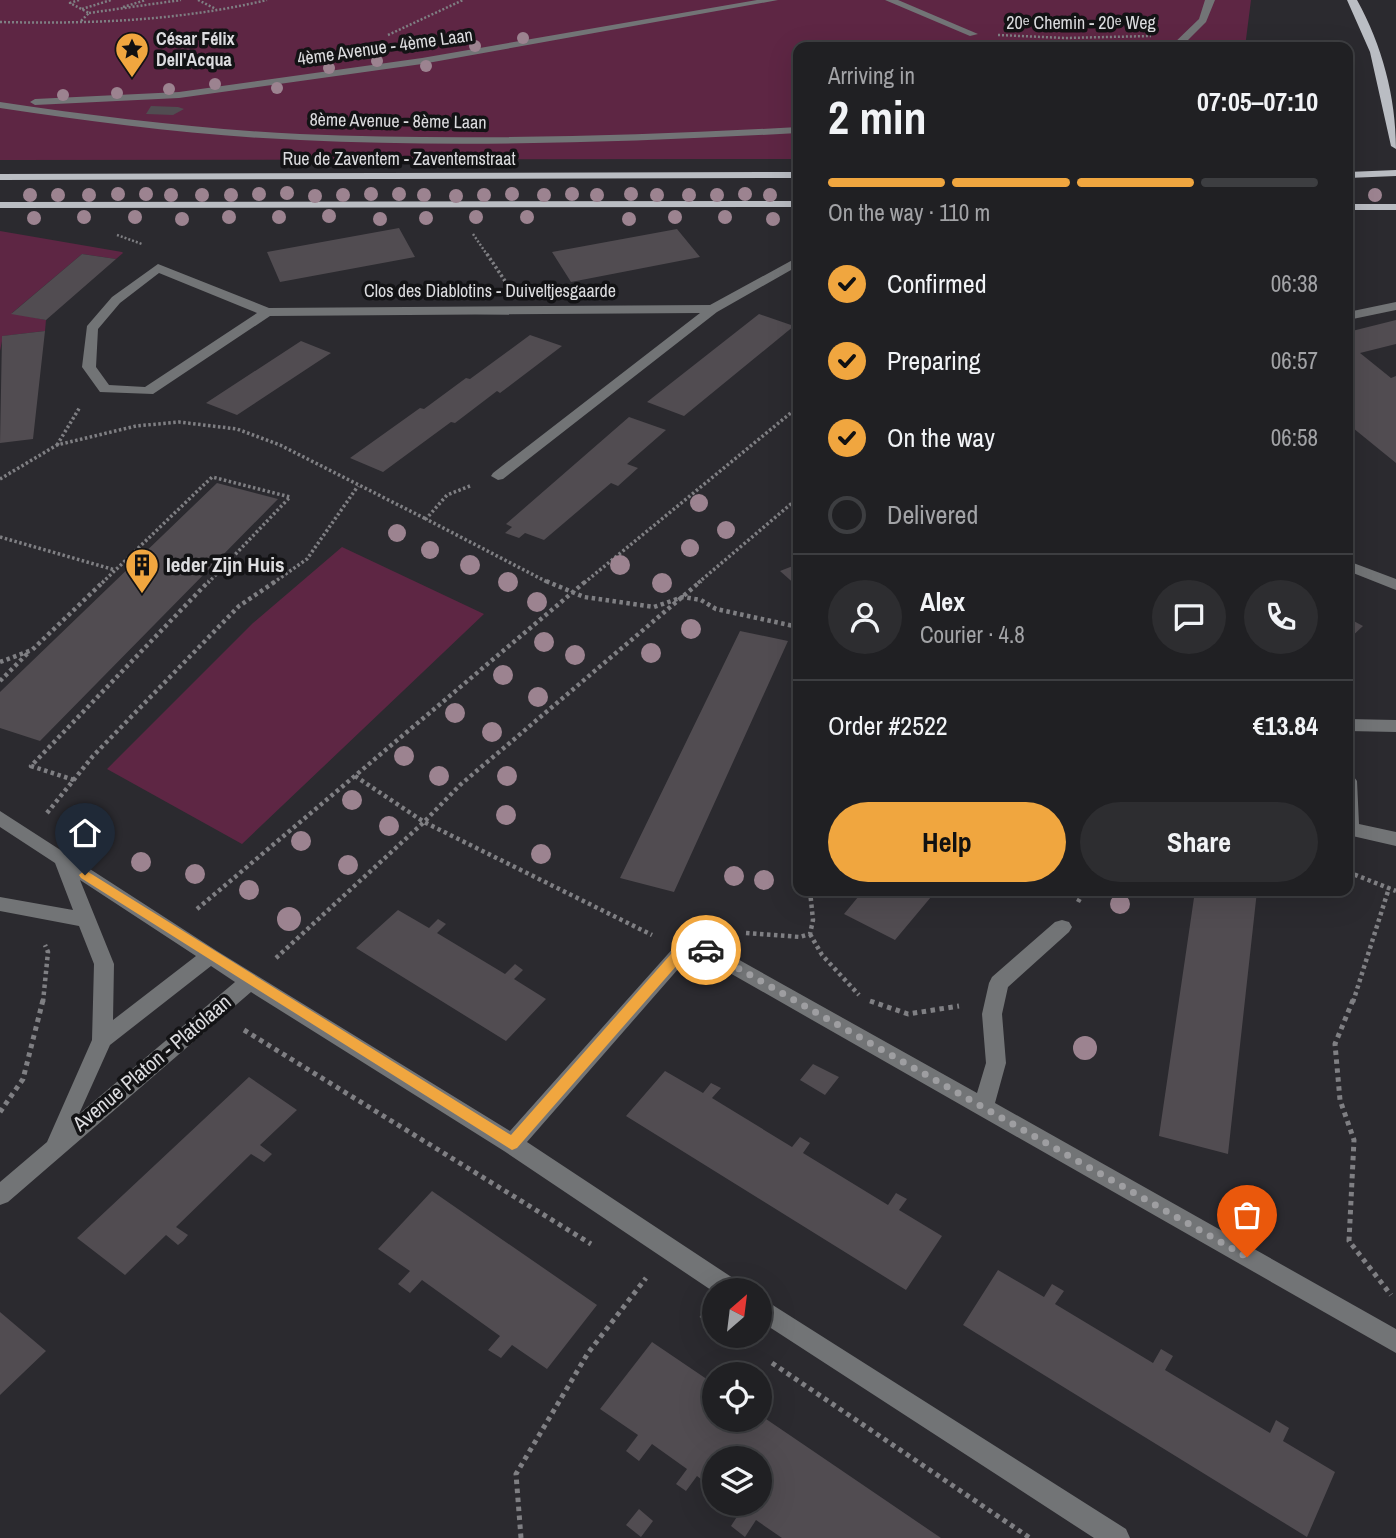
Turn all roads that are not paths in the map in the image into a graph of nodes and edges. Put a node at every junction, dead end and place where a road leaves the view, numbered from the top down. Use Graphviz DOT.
graph roads {
  1 [pos="773,0"];
  2 [pos="890,0"];
  3 [pos="1210,0"];
  4 [pos="1352,0"];
  5 [pos="973,34"];
  6 [pos="1181,42"];
  7 [pos="0,103"];
  8 [pos="793,130"];
  9 [pos="1396,146"];
  10 [pos="1393,171"];
  11 [pos="793,175"];
  12 [pos="1353,175"];
  13 [pos="0,177"];
  14 [pos="793,204"];
  15 [pos="0,205"];
  16 [pos="1353,207"];
  17 [pos="1396,207"];
  18 [pos="793,264"];
  19 [pos="1396,306"];
  20 [pos="713,309"];
  21 [pos="267,312"];
  22 [pos="1353,315"];
  23 [pos="498,476"];
  24 [pos="1353,568"];
  25 [pos="1396,585"];
  26 [pos="1353,725"];
  27 [pos="1396,726"];
  28 [pos="0,818"];
  29 [pos="1353,830"];
  30 [pos="1396,839"];
  31 [pos="63,861"];
  32 [pos="0,904"];
  33 [pos="85,920"];
  34 [pos="1062,927"];
  35 [pos="210,956"];
  36 [pos="251,980"];
  37 [pos="102,1040"];
  38 [pos="983,1108"];
  39 [pos="512,1144"];
  40 [pos="54,1147"];
  41 [pos="0,1195"];
  42 [pos="712,1278"];
  43 [pos="772,1316"];
  44 [pos="1396,1342"];
  45 [pos="1117,1538"];
  1 -- 7 [label="street, 4ème Avenue - 4ème Laan"];
  2 -- 5 [label="street"];
  3 -- 6 [label="street"];
  4 -- 9 [label="main road"];
  7 -- 8 [label="street, 8ème Avenue - 8ème Laan"];
  10 -- 12 [label="main road"];
  11 -- 13 [label="main road, Rue de Zaventem - Zaventemstraat"];
  14 -- 15 [label="main road"];
  16 -- 17 [label="main road"];
  18 -- 20 [label="street, Clos des Diablotins - Duiveltjesgaarde"];
  19 -- 22 [label="street"];
  20 -- 21 [label="street, Clos des Diablotins - Duiveltjesgaarde"];
  20 -- 23 [label="street, Clos des Diablotins - Duiveltjesgaarde"];
  21 -- 21 [label="street, Clos des Diablotins - Duiveltjesgaarde"];
  24 -- 25 [label="street"];
  26 -- 27 [label="street"];
  28 -- 31 [label="street"];
  29 -- 30 [label="street"];
  31 -- 33 [label="street, Avenue Platon - Platolaan"];
  31 -- 35 [label="street"];
  32 -- 33 [label="street"];
  33 -- 37 [label="street, Avenue Platon - Platolaan"];
  34 -- 38 [label="street"];
  35 -- 36 [label="street"];
  35 -- 37 [label="street, Avenue Platon - Platolaan"];
  36 -- 39 [label="street"];
  36 -- 40 [label="street, Avenue Platon - Platolaan"];
  37 -- 40 [label="street, Avenue Platon - Platolaan"];
  38 -- 39 [label="street"];
  38 -- 44 [label="street"];
  39 -- 42 [label="street"];
  40 -- 41 [label="street, Avenue Platon - Platolaan"];
  43 -- 45 [label="street"];
}
